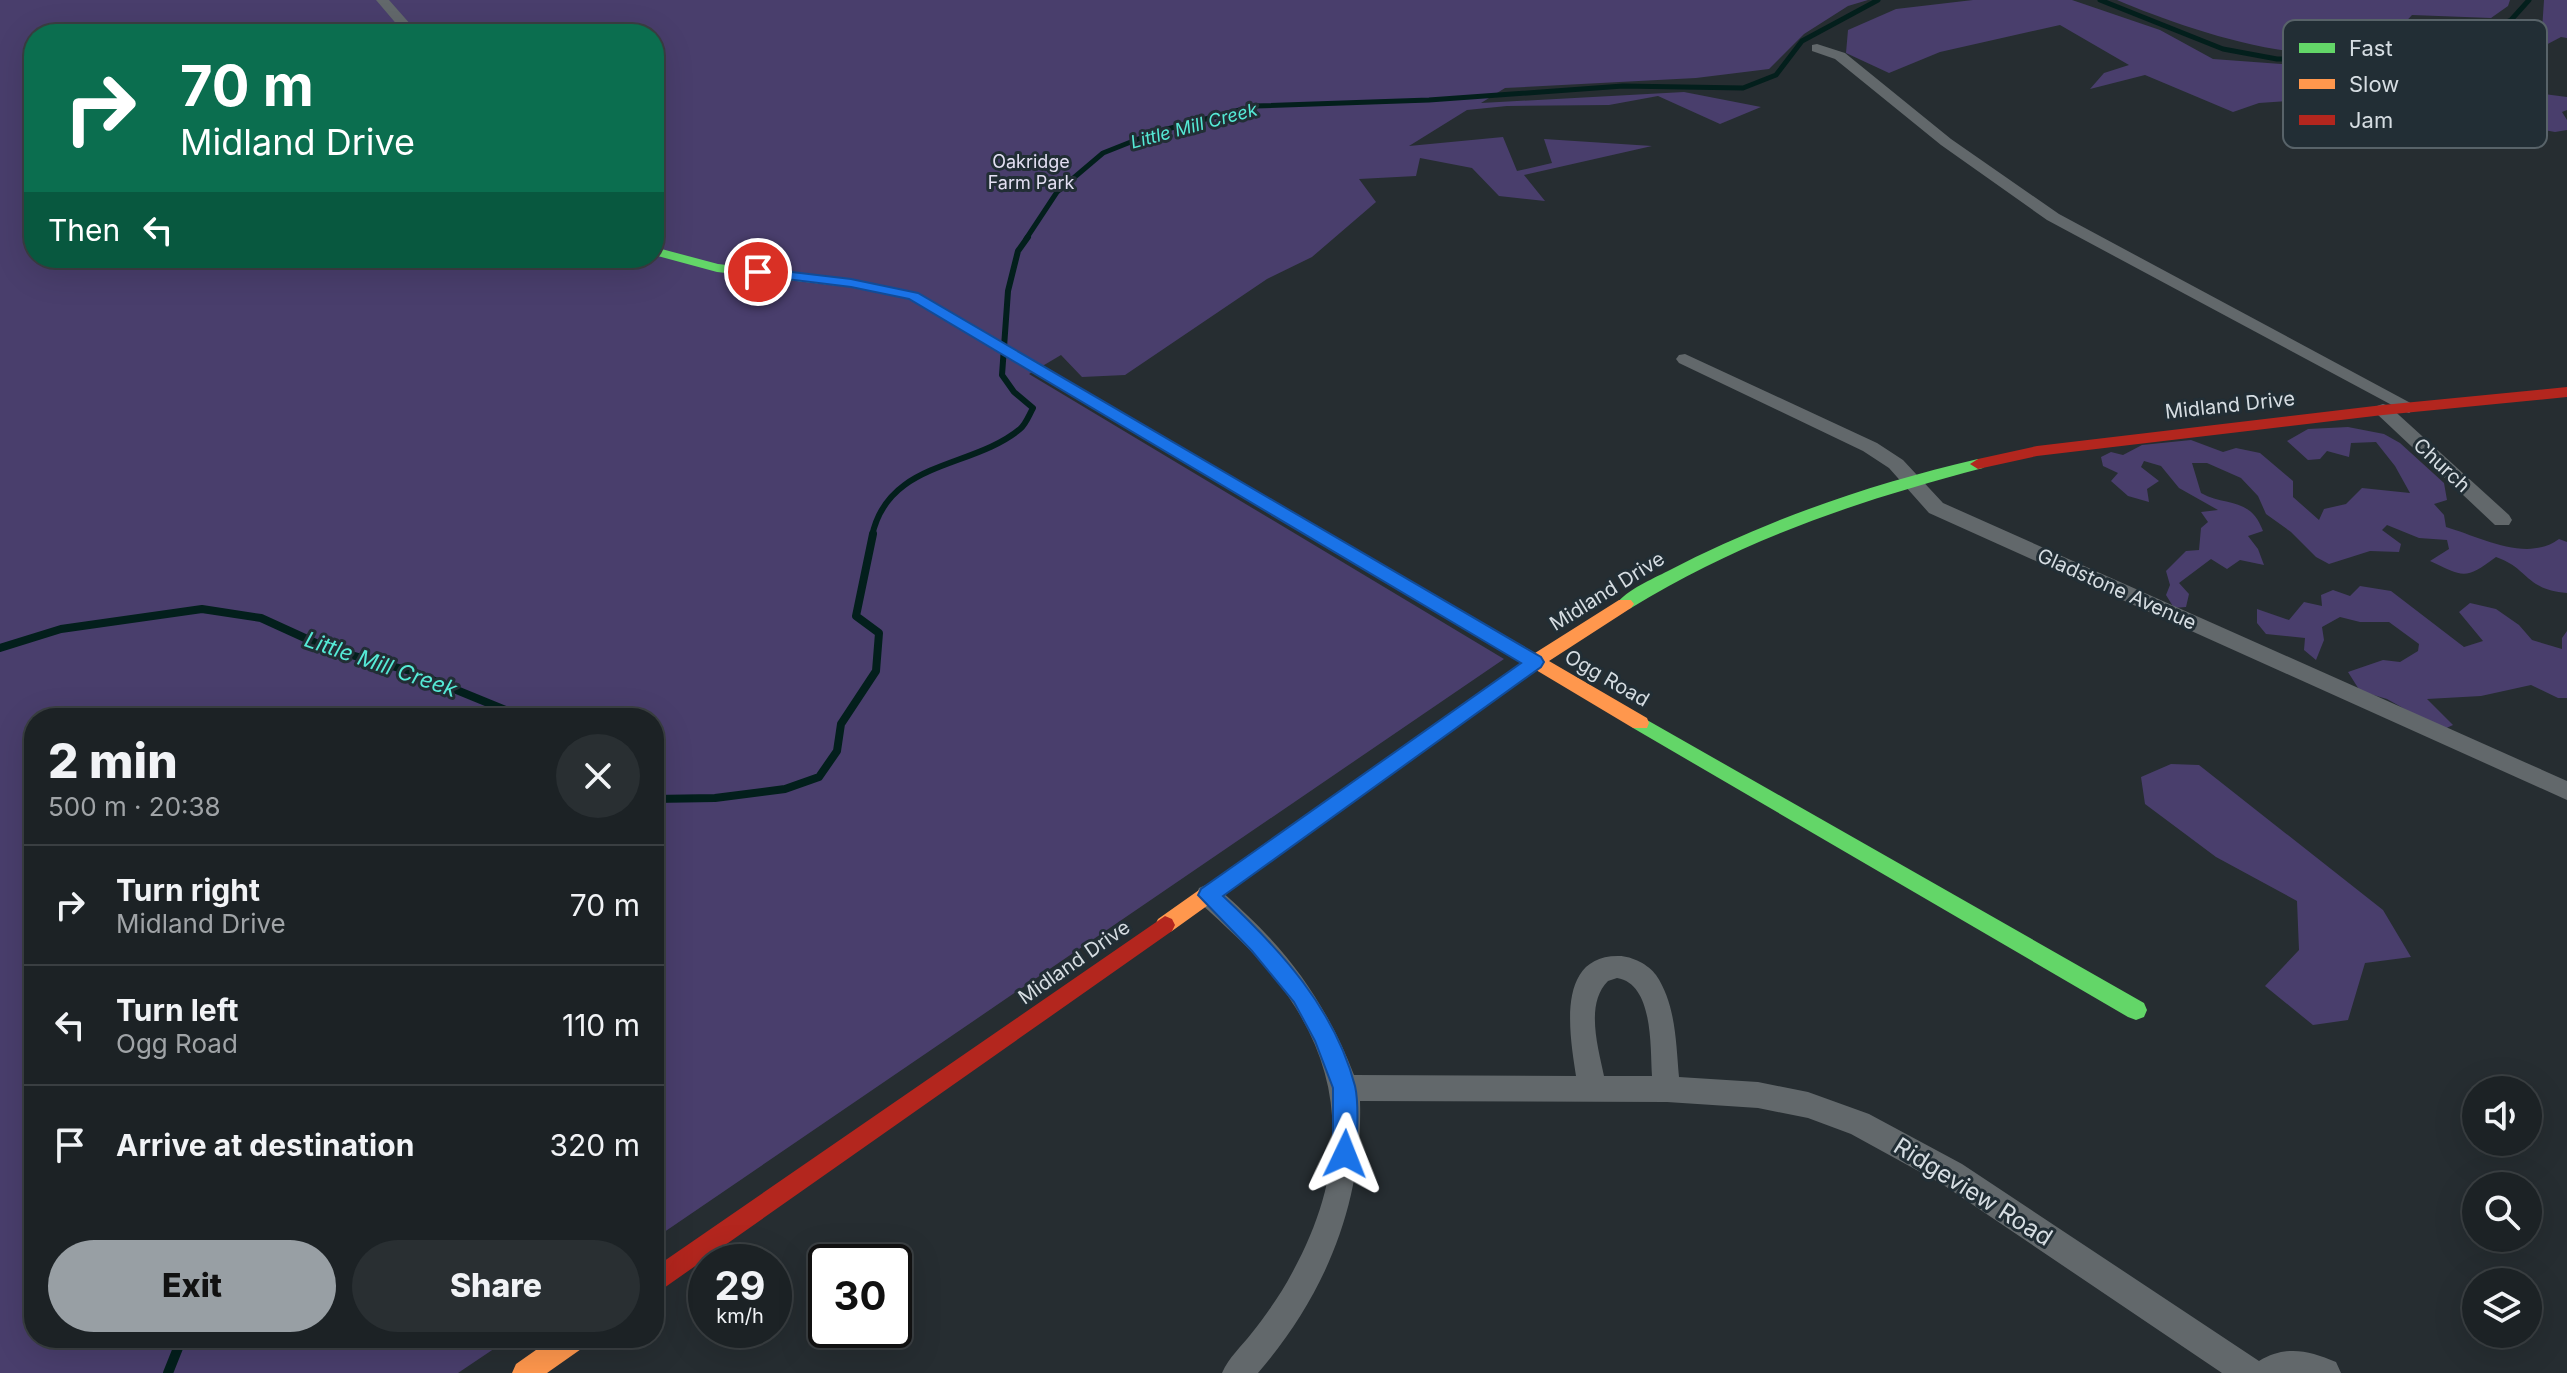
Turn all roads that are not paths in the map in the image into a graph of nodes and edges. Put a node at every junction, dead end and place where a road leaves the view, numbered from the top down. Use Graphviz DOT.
graph roads {
  1 [pos="382,0"];
  2 [pos="403,24"];
  3 [pos="1817,48"];
  4 [pos="664,254"];
  5 [pos="1685,359"];
  6 [pos="2567,392"];
  7 [pos="2409,407"];
  8 [pos="2383,410"];
  9 [pos="1912,483"];
  10 [pos="2502,520"];
  11 [pos="1535,662"];
  12 [pos="2567,791"];
  13 [pos="1208,895"];
  14 [pos="2136,1010"];
  15 [pos="1345,1088"];
  16 [pos="1592,1089"];
  17 [pos="1667,1089"];
  18 [pos="664,1276"];
  19 [pos="561,1348"];
  20 [pos="525,1373"];
  21 [pos="1238,1373"];
  22 [pos="2249,1373"];
  23 [pos="2268,1373"];
  24 [pos="2325,1373"];
  1 -- 2 [label="street"];
  3 -- 7 [label="street"];
  4 -- 11 [label="main road, Ogg Road"];
  5 -- 9 [label="street, Gladstone Avenue"];
  6 -- 7 [label="main road, Midland Drive"];
  7 -- 8 [label="main road, Midland Drive"];
  8 -- 9 [label="main road, Midland Drive"];
  8 -- 10 [label="street, Church"];
  9 -- 11 [label="main road, Midland Drive"];
  9 -- 12 [label="street, Gladstone Avenue"];
  11 -- 13 [label="main road, Midland Drive"];
  11 -- 14 [label="main road, Ogg Road"];
  13 -- 15 [label="street"];
  13 -- 18 [label="main road, Midland Drive"];
  15 -- 16 [label="street, Ridgeview Road"];
  15 -- 21 [label="street"];
  16 -- 17 [label="street, Ridgeview Road"];
  16 -- 17 [label="street"];
  17 -- 22 [label="street, Ridgeview Road"];
  19 -- 20 [label="main road"];
  23 -- 24 [label="street"];
}
